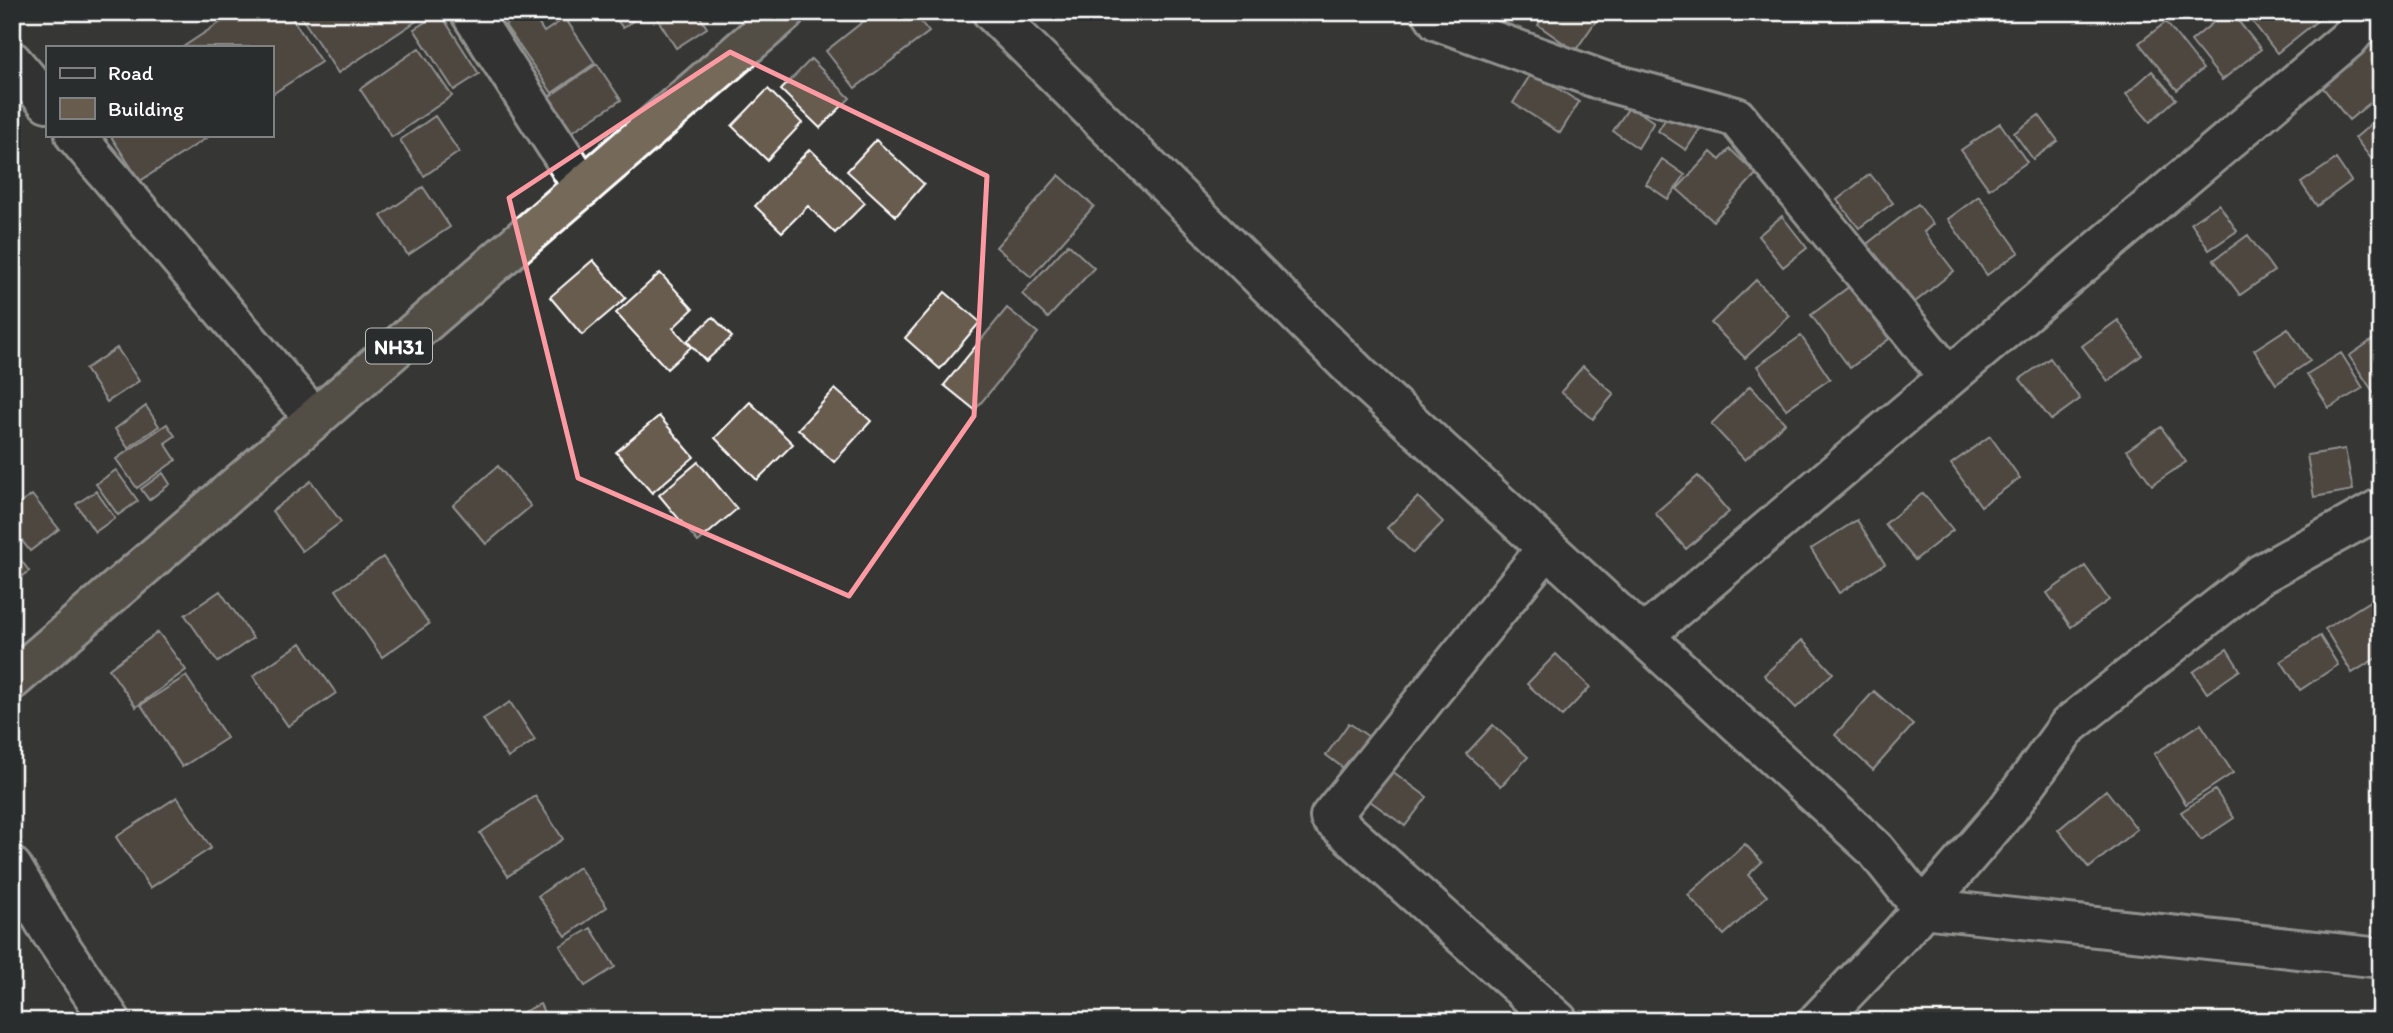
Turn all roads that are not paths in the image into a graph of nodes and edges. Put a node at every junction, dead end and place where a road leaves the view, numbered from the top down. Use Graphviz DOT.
graph roads {
  1 [pos="470,12"];
  2 [pos="785,12"];
  3 [pos="992,12"];
  4 [pos="1432,12"];
  5 [pos="2371,12"];
  6 [pos="12,61"];
  7 [pos="46,101"];
  8 [pos="76,136"];
  9 [pos="583,187"];
  10 [pos="1948,376"];
  11 [pos="315,419"];
  12 [pos="2381,508"];
  13 [pos="1547,548"];
  14 [pos="1643,636"];
  15 [pos="12,680"];
  16 [pos="12,867"];
  17 [pos="1923,908"];
  18 [pos="2381,958"];
  19 [pos="111,1021"];
  20 [pos="1558,1021"];
  21 [pos="1818,1021"];
  1 -- 9 [label="street"];
  2 -- 9 [label="highway, NH31"];
  3 -- 13 [label="street"];
  4 -- 10 [label="street"];
  5 -- 10 [label="street"];
  6 -- 7 [label="street"];
  8 -- 11 [label="street"];
  9 -- 11 [label="highway, NH31"];
  10 -- 14 [label="street"];
  11 -- 15 [label="highway, NH31"];
  12 -- 17 [label="street"];
  13 -- 14 [label="street"];
  13 -- 20 [label="street"];
  14 -- 17 [label="street"];
  16 -- 19 [label="street"];
  17 -- 18 [label="street"];
  17 -- 21 [label="street"];
}
